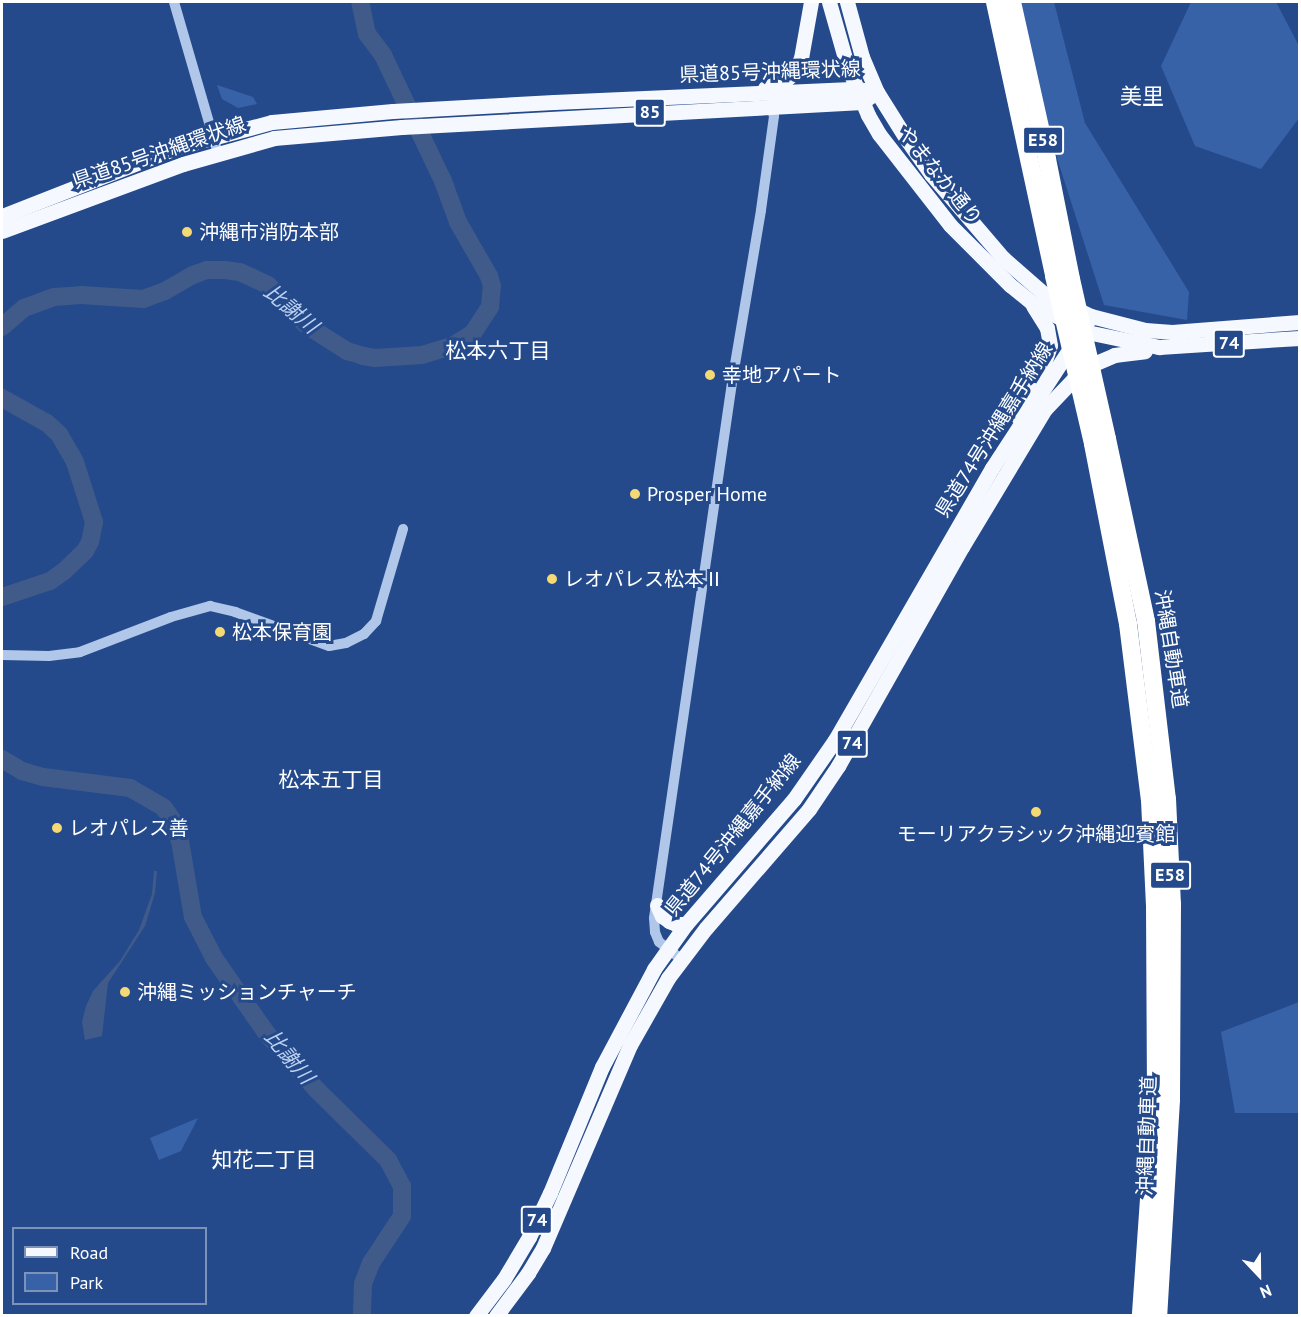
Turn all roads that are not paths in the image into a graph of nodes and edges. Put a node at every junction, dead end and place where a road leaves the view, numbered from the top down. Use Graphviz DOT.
graph roads {
  1 [pos="174,2"];
  2 [pos="811,2"];
  3 [pos="829,2"];
  4 [pos="847,2"];
  5 [pos="995,2"];
  6 [pos="1012,2"];
  7 [pos="757,92"];
  8 [pos="877,92"];
  9 [pos="859,95"];
  10 [pos="770,105"];
  11 [pos="214,136"];
  12 [pos="219,153"];
  13 [pos="2,216"];
  14 [pos="2,231"];
  15 [pos="1062,278"];
  16 [pos="1032,303"];
  17 [pos="1091,316"];
  18 [pos="1299,322"];
  19 [pos="1084,331"];
  20 [pos="1299,338"];
  21 [pos="1159,347"];
  22 [pos="1045,409"];
  23 [pos="1100,442"];
  24 [pos="993,468"];
  25 [pos="403,529"];
  26 [pos="2,655"];
  27 [pos="657,904"];
  28 [pos="686,924"];
  29 [pos="667,950"];
  30 [pos="681,959"];
  31 [pos="476,1316"];
  32 [pos="496,1316"];
  33 [pos="1141,1316"];
  34 [pos="1158,1316"];
  1 -- 11 [label="street"];
  2 -- 7 [label="main road"];
  3 -- 9 [label="main road, やまなか通り"];
  4 -- 8 [label="main road, やまなか通り"];
  5 -- 15 [label="highway, 沖縄自動車道 / E58"];
  6 -- 15 [label="highway, 沖縄自動車道 / E58"];
  7 -- 9 [label="main road, 県道85号沖縄環状線 / 85"];
  7 -- 11 [label="main road, 県道85号沖縄環状線 / 85"];
  8 -- 9 [label="main road, 県道85号沖縄環状線"];
  8 -- 17 [label="main road, やまなか通り"];
  9 -- 10 [label="main road, 県道85号沖縄環状線 / 85"];
  9 -- 16 [label="main road, やまなか通り"];
  10 -- 12 [label="main road, 県道85号沖縄環状線 / 85"];
  10 -- 27 [label="street"];
  11 -- 12 [label="street"];
  11 -- 13 [label="main road, 県道85号沖縄環状線 / 85"];
  12 -- 14 [label="main road, 県道85号沖縄環状線 / 85"];
  15 -- 23 [label="highway, 沖縄自動車道 / E58, bridge"];
  16 -- 19 [label="main road, やまなか通り"];
  16 -- 24 [label="main road"];
  17 -- 18 [label="main road, 74"];
  17 -- 19 [label="main road, 県道74号沖縄嘉手納線 / 74"];
  19 -- 21 [label="main road, 74"];
  19 -- 22 [label="main road, 県道74号沖縄嘉手納線 / 74"];
  19 -- 24 [label="main road, 県道74号沖縄嘉手納線 / 74"];
  20 -- 21 [label="main road, 74"];
  21 -- 22 [label="main road"];
  22 -- 30 [label="main road, 県道74号沖縄嘉手納線 / 74"];
  23 -- 33 [label="highway, 沖縄自動車道 / E58"];
  23 -- 34 [label="highway, 沖縄自動車道 / E58"];
  24 -- 28 [label="main road, 県道74号沖縄嘉手納線 / 74"];
  25 -- 26 [label="street"];
  27 -- 28 [label="main road"];
  27 -- 29 [label="street"];
  28 -- 29 [label="main road, 県道74号沖縄嘉手納線 / 74"];
  29 -- 30 [label="street"];
  29 -- 31 [label="main road, 県道74号沖縄嘉手納線 / 74"];
  30 -- 32 [label="main road, 県道74号沖縄嘉手納線 / 74"];
}
